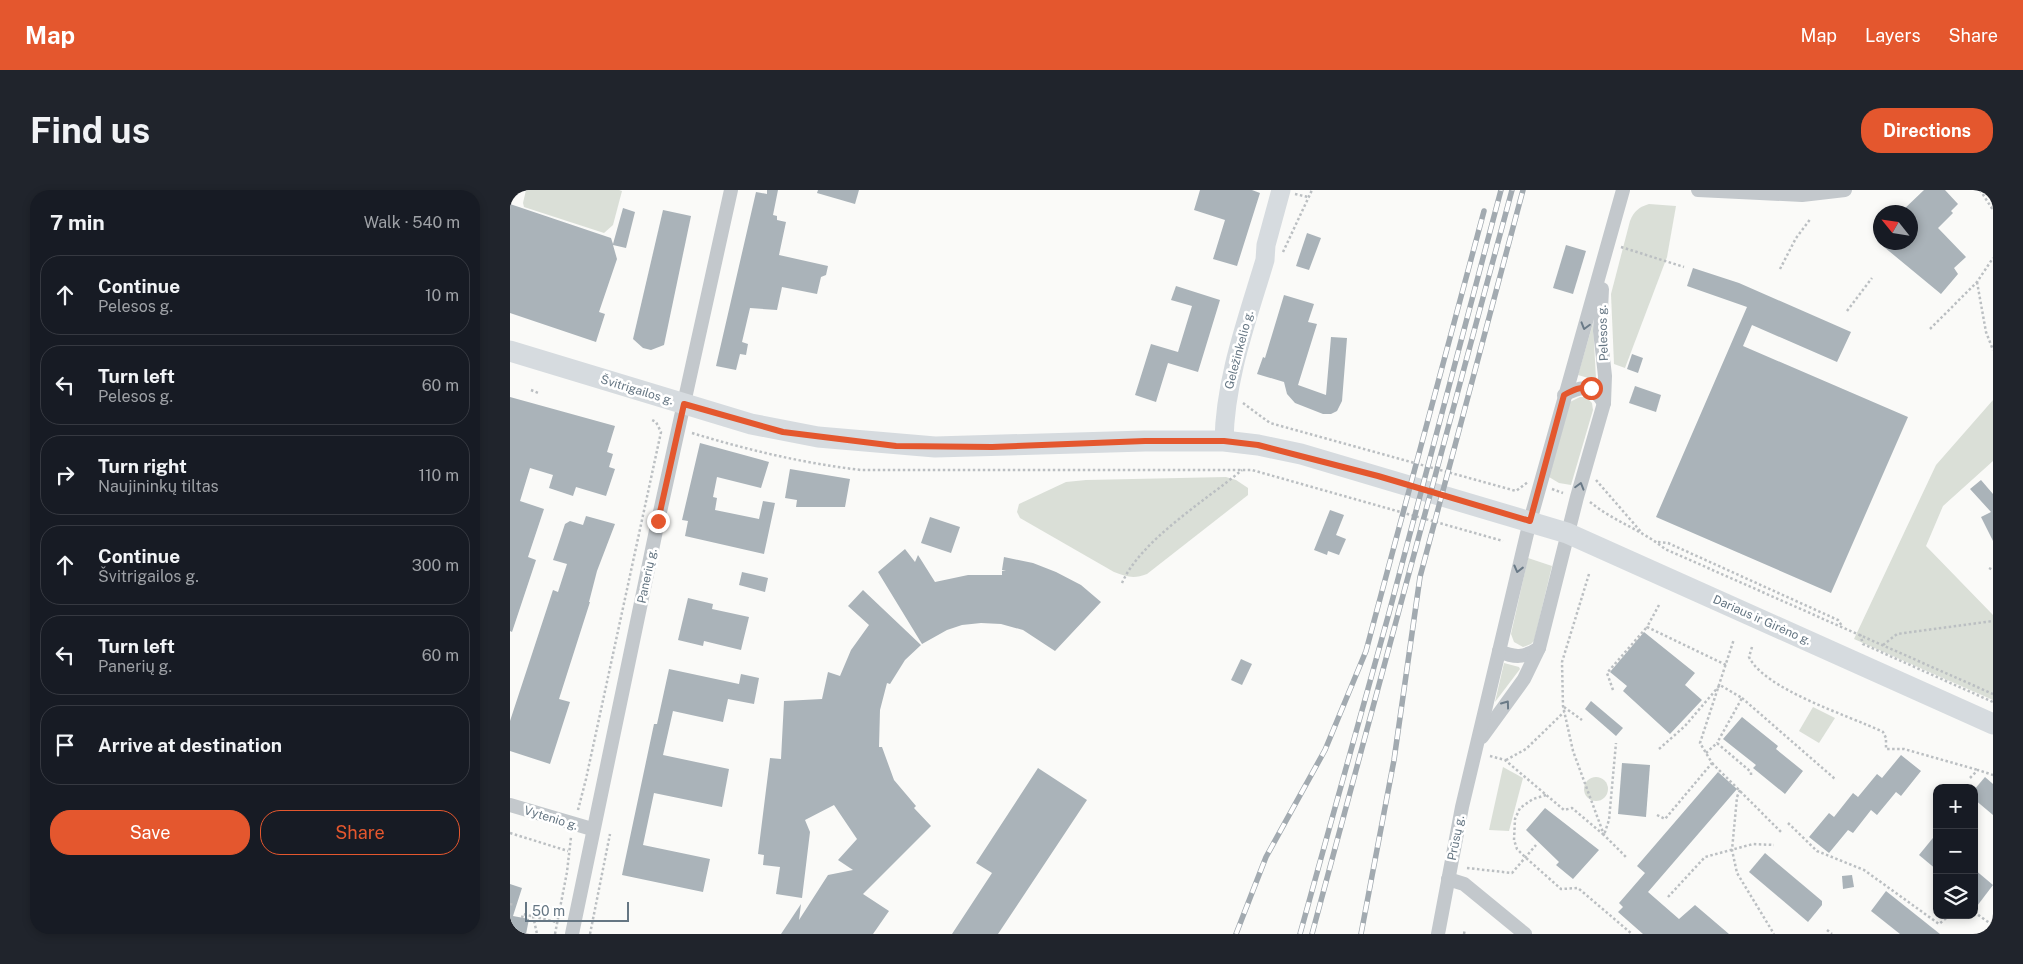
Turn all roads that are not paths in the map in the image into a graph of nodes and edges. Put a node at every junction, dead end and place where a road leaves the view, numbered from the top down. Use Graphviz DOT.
graph roads {
  1 [pos="731,190"];
  2 [pos="1281,190"];
  3 [pos="1294,190"];
  4 [pos="1623,190"];
  5 [pos="1698,190"];
  6 [pos="1845,190"];
  7 [pos="1264,260"];
  8 [pos="1603,262"];
  9 [pos="510,351"];
  10 [pos="1564,395"];
  11 [pos="1604,403"];
  12 [pos="684,404"];
  13 [pos="1224,441"];
  14 [pos="1510,515"];
  15 [pos="1530,521"];
  16 [pos="1567,534"];
  17 [pos="1539,648"];
  18 [pos="1499,651"];
  19 [pos="1993,724"];
  20 [pos="1478,743"];
  21 [pos="510,805"];
  22 [pos="592,829"];
  23 [pos="1448,879"];
  24 [pos="572,934"];
  25 [pos="1438,934"];
  26 [pos="1525,934"];
  1 -- 12 [label="street, Panerių g."];
  2 -- 7 [label="main road, Geležinkelio g."];
  3 -- 7 [label="main road, Geležinkelio g."];
  4 -- 8 [label="street, Pelesos g."];
  5 -- 6 [label="street"];
  7 -- 13 [label="main road, Geležinkelio g."];
  8 -- 10 [label="street, Pelesos g., one-way"];
  8 -- 11 [label="street, Pelesos g."];
  9 -- 12 [label="main road, Švitrigailos g."];
  10 -- 11 [label="street"];
  10 -- 15 [label="street, Pelesos g."];
  16 -- 11 [label="street, Pelesos g., one-way"];
  12 -- 13 [label="main road, Švitrigailos g."];
  12 -- 22 [label="street, Panerių g."];
  13 -- 14 [label="main road, Švitrigailos g."];
  14 -- 15 [label="main road, Dariaus ir Girėno g."];
  15 -- 16 [label="main road, Dariaus ir Girėno g."];
  15 -- 18 [label="street, Prūsų g., one-way"];
  16 -- 17 [label="street, Prūsų g."];
  16 -- 19 [label="main road, Dariaus ir Girėno g."];
  17 -- 18 [label="street"];
  20 -- 17 [label="street, Prūsų g., one-way"];
  18 -- 20 [label="street, Prūsų g."];
  20 -- 23 [label="street, Prūsų g."];
  21 -- 22 [label="street, Vytenio g."];
  22 -- 24 [label="street, Panerių g."];
  23 -- 25 [label="street, Prūsų g."];
  23 -- 26 [label="street"];
}
